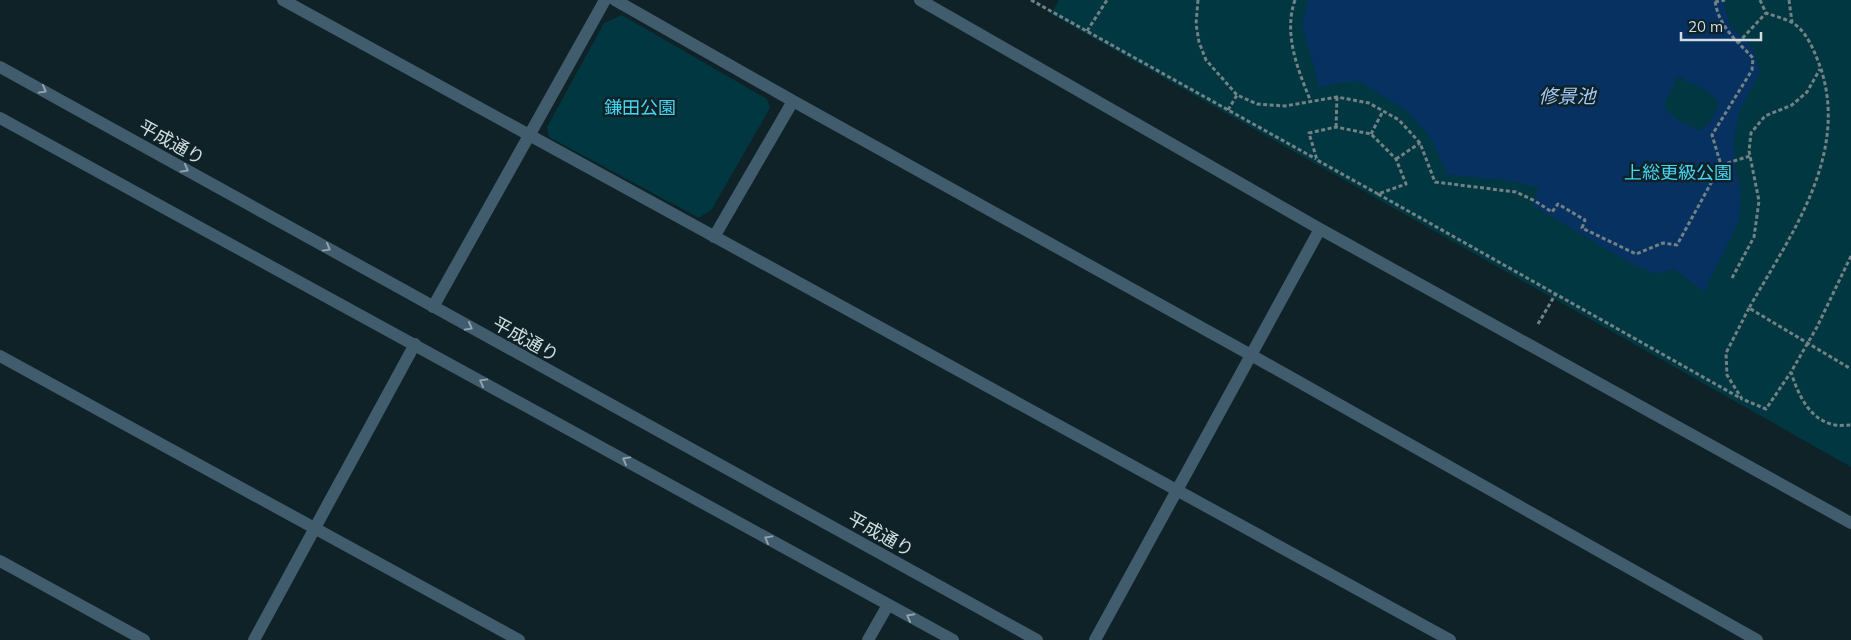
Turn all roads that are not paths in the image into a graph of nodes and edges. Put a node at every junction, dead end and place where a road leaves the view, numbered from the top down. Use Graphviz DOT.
graph roads {
  1 [pos="283,0"];
  2 [pos="605,0"];
  3 [pos="615,0"];
  4 [pos="924,1"];
  5 [pos="0,66"];
  6 [pos="793,101"];
  7 [pos="0,118"];
  8 [pos="529,136"];
  9 [pos="1320,229"];
  10 [pos="714,237"];
  11 [pos="433,307"];
  12 [pos="415,344"];
  13 [pos="1252,355"];
  14 [pos="0,356"];
  15 [pos="1178,491"];
  16 [pos="1851,523"];
  17 [pos="314,528"];
  18 [pos="0,561"];
  19 [pos="888,605"];
  20 [pos="144,640"];
  21 [pos="254,640"];
  22 [pos="519,640"];
  23 [pos="868,640"];
  24 [pos="953,640"];
  25 [pos="1036,640"];
  26 [pos="1095,640"];
  27 [pos="1450,640"];
  28 [pos="1757,640"];
  1 -- 8 [label="street"];
  2 -- 8 [label="street"];
  3 -- 6 [label="street"];
  4 -- 9 [label="street"];
  5 -- 11 [label="street, 平成通り, one-way"];
  6 -- 10 [label="street"];
  6 -- 13 [label="street"];
  7 -- 12 [label="street"];
  8 -- 10 [label="street"];
  8 -- 11 [label="street"];
  9 -- 13 [label="street"];
  9 -- 16 [label="street"];
  10 -- 15 [label="street"];
  11 -- 25 [label="street, 平成通り, one-way"];
  12 -- 17 [label="street"];
  19 -- 12 [label="street, one-way"];
  13 -- 15 [label="street"];
  13 -- 28 [label="street"];
  14 -- 17 [label="street"];
  15 -- 26 [label="street"];
  15 -- 27 [label="street"];
  17 -- 21 [label="street"];
  17 -- 22 [label="street"];
  18 -- 20 [label="street"];
  19 -- 23 [label="street"];
  24 -- 19 [label="street, one-way"];
}
